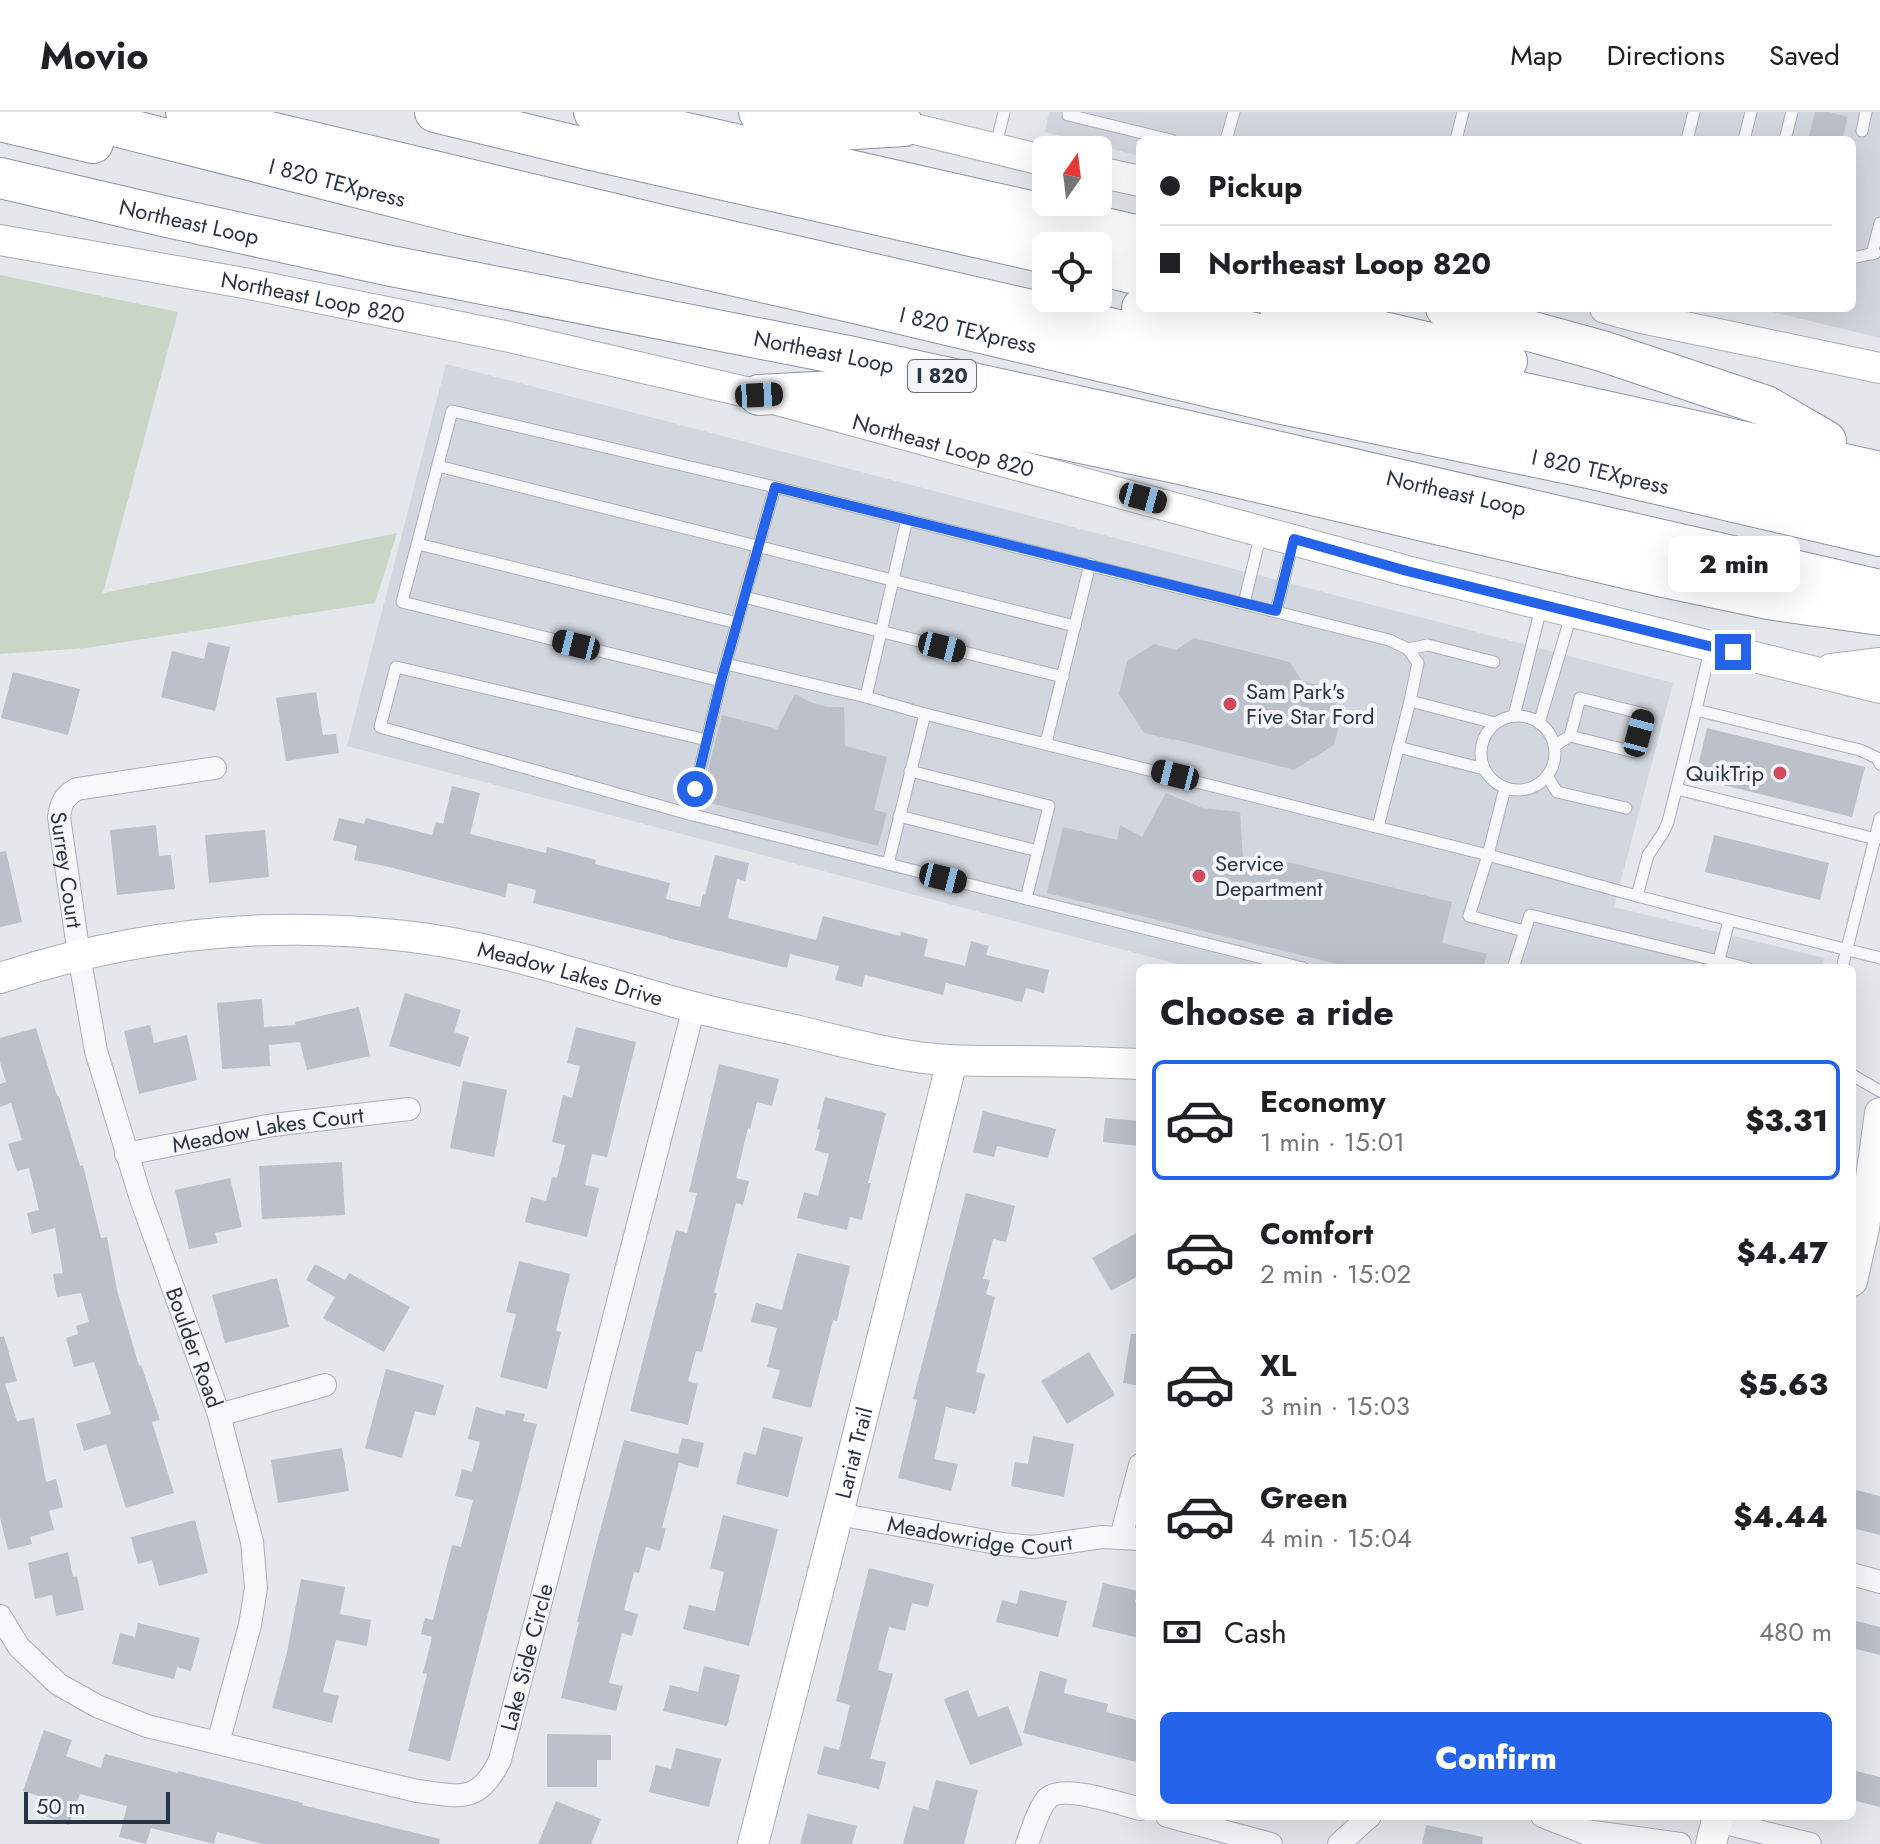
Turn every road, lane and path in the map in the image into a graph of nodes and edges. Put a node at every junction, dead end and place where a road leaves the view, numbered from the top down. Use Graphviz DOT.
graph roads {
  1 [pos="60,112"];
  2 [pos="186,112"];
  3 [pos="435,112"];
  4 [pos="759,112"];
  5 [pos="846,112"];
  6 [pos="1004,112"];
  7 [pos="1068,112"];
  8 [pos="1234,112"];
  9 [pos="1463,112"];
  10 [pos="1694,112"];
  11 [pos="1751,112"];
  12 [pos="1792,112"];
  13 [pos="1866,112"];
  14 [pos="597,113"];
  15 [pos="0,121"];
  16 [pos="904,126"];
  17 [pos="1862,131"];
  18 [pos="1155,136"];
  19 [pos="1227,136"];
  20 [pos="1457,136"];
  21 [pos="1688,136"];
  22 [pos="1745,136"];
  23 [pos="1786,136"];
  24 [pos="995,149"];
  25 [pos="1032,158"];
  26 [pos="1112,175"];
  27 [pos="0,178"];
  28 [pos="1136,180"];
  29 [pos="332,181"];
  30 [pos="1880,223"];
  31 [pos="1136,235"];
  32 [pos="0,240"];
  33 [pos="1032,250"];
  34 [pos="1876,253"];
  35 [pos="1856,257"];
  36 [pos="1112,268"];
  37 [pos="852,269"];
  38 [pos="1136,274"];
  39 [pos="1032,287"];
  40 [pos="1112,302"];
  41 [pos="1136,307"];
  42 [pos="1159,312"];
  43 [pos="1297,312"];
  44 [pos="1461,312"];
  45 [pos="1643,313"];
  46 [pos="1880,368"];
  47 [pos="759,395"];
  48 [pos="1826,441"];
  49 [pos="1880,453"];
  50 [pos="438,466"];
  51 [pos="1880,472"];
  52 [pos="775,487"];
  53 [pos="1880,505"];
  54 [pos="907,519"];
  55 [pos="1261,530"];
  56 [pos="1880,536"];
  57 [pos="1294,539"];
  58 [pos="418,544"];
  59 [pos="758,546"];
  60 [pos="1090,564"];
  61 [pos="893,580"];
  62 [pos="1880,590"];
  63 [pos="744,597"];
  64 [pos="1244,603"];
  65 [pos="1542,604"];
  66 [pos="1276,611"];
  67 [pos="1572,611"];
  68 [pos="1880,615"];
  69 [pos="737,623"];
  70 [pos="1075,626"];
  71 [pos="881,631"];
  72 [pos="1711,646"];
  73 [pos="1408,649"];
  74 [pos="1494,662"];
  75 [pos="1880,663"];
  76 [pos="726,664"];
  77 [pos="1813,672"];
  78 [pos="1063,677"];
  79 [pos="721,681"];
  80 [pos="1880,688"];
  81 [pos="866,697"];
  82 [pos="1410,701"];
  83 [pos="1696,710"];
  84 [pos="925,714"];
  85 [pos="1514,716"];
  86 [pos="1495,723"];
  87 [pos="1539,723"];
  88 [pos="1570,736"];
  89 [pos="707,740"];
  90 [pos="1046,743"];
  91 [pos="1554,746"];
  92 [pos="1398,747"];
  93 [pos="1880,764"];
  94 [pos="215,768"];
  95 [pos="1484,769"];
  96 [pos="910,771"];
  97 [pos="1547,776"];
  98 [pos="1505,788"];
  99 [pos="1677,789"];
  100 [pos="1626,808"];
  101 [pos="689,814"];
  102 [pos="899,816"];
  103 [pos="1880,818"];
  104 [pos="1378,827"];
  105 [pos="1876,839"];
  106 [pos="1038,851"];
  107 [pos="1488,855"];
  108 [pos="888,864"];
  109 [pos="1637,896"];
  110 [pos="1026,899"];
  111 [pos="1729,920"];
  112 [pos="1524,931"];
  113 [pos="1847,951"];
  114 [pos="79,955"];
  115 [pos="1880,958"];
  116 [pos="1719,960"];
  117 [pos="1287,964"];
  118 [pos="1515,964"];
  119 [pos="1733,964"];
  120 [pos="1843,964"];
  121 [pos="0,978"];
  122 [pos="694,1007"];
  123 [pos="952,1061"];
  124 [pos="1136,1064"];
  125 [pos="1856,1077"];
  126 [pos="1880,1091"];
  127 [pos="409,1109"];
  128 [pos="1880,1113"];
  129 [pos="126,1154"];
  130 [pos="1880,1193"];
  131 [pos="1865,1228"];
  132 [pos="1856,1265"];
  133 [pos="325,1385"];
  134 [pos="219,1415"];
  135 [pos="1136,1497"];
  136 [pos="838,1514"];
  137 [pos="1131,1538"];
  138 [pos="1856,1575"];
  139 [pos="1880,1582"];
  140 [pos="0,1616"];
  141 [pos="218,1743"];
  142 [pos="1136,1808"];
  143 [pos="1182,1820"];
  144 [pos="1366,1820"];
  145 [pos="1553,1820"];
  146 [pos="1715,1827"];
  147 [pos="1579,1830"];
  148 [pos="753,1844"];
  149 [pos="1027,1844"];
  150 [pos="1271,1844"];
  151 [pos="1339,1844"];
  152 [pos="1615,1844"];
  153 [pos="1680,1844"];
  154 [pos="1810,1844"];
  1 -- 29 [label="highway, I 820 TEXpress"];
  2 -- 37 [label="highway, I 820 TEXpress"];
  3 -- 33 [label="highway"];
  4 -- 16 [label="highway"];
  5 -- 16 [label="main road"];
  6 -- 24 [label="lane"];
  7 -- 18 [label="lane"];
  8 -- 19 [label="lane"];
  9 -- 20 [label="lane"];
  10 -- 21 [label="lane"];
  11 -- 22 [label="lane"];
  12 -- 23 [label="lane"];
  13 -- 17 [label="lane"];
  14 -- 31 [label="highway"];
  15 -- 29 [label="highway"];
  16 -- 24 [label="main road"];
  24 -- 25 [label="main road"];
  26 -- 28 [label="main road"];
  27 -- 62 [label="highway, Northeast Loop / I 820"];
  29 -- 56 [label="highway, I 820 TEXpress"];
  30 -- 34 [label="lane"];
  32 -- 47 [label="main road, Northeast Loop 820"];
  34 -- 35 [label="lane"];
  36 -- 38 [label="highway"];
  37 -- 39 [label="highway"];
  37 -- 53 [label="highway, I 820 TEXpress"];
  40 -- 41 [label="highway"];
  42 -- 51 [label="highway"];
  43 -- 48 [label="highway"];
  44 -- 48 [label="highway"];
  45 -- 46 [label="main road"];
  47 -- 55 [label="main road, Northeast Loop 820"];
  47 -- 68 [label="highway"];
  48 -- 49 [label="highway"];
  50 -- 52 [label="lane"];
  50 -- 58 [label="lane"];
  50 -- 59 [label="lane"];
  52 -- 54 [label="lane"];
  52 -- 59 [label="lane"];
  54 -- 60 [label="lane"];
  54 -- 61 [label="lane"];
  55 -- 57 [label="main road, Northeast Loop 820"];
  55 -- 64 [label="lane"];
  57 -- 65 [label="main road, Northeast Loop 820"];
  57 -- 66 [label="lane"];
  58 -- 69 [label="lane"];
  58 -- 79 [label="lane"];
  59 -- 61 [label="lane"];
  59 -- 63 [label="lane"];
  60 -- 64 [label="lane"];
  60 -- 70 [label="lane"];
  61 -- 70 [label="lane"];
  61 -- 71 [label="lane"];
  63 -- 69 [label="lane"];
  63 -- 71 [label="lane"];
  64 -- 66 [label="lane"];
  65 -- 67 [label="main road, Northeast Loop 820"];
  65 -- 85 [label="lane"];
  66 -- 73 [label="lane"];
  67 -- 72 [label="main road, Northeast Loop 820"];
  67 -- 87 [label="lane"];
  69 -- 76 [label="lane"];
  70 -- 78 [label="lane"];
  71 -- 78 [label="lane"];
  71 -- 81 [label="lane"];
  72 -- 77 [label="main road, Northeast Loop 820"];
  72 -- 83 [label="lane"];
  73 -- 74 [label="lane"];
  73 -- 82 [label="lane"];
  75 -- 77 [label="main road"];
  76 -- 79 [label="lane"];
  76 -- 81 [label="lane"];
  77 -- 80 [label="main road, Northeast Loop 820"];
  78 -- 90 [label="lane"];
  79 -- 89 [label="lane"];
  81 -- 84 [label="lane"];
  82 -- 86 [label="lane"];
  82 -- 92 [label="lane"];
  83 -- 93 [label="lane"];
  83 -- 99 [label="lane"];
  84 -- 90 [label="lane"];
  84 -- 96 [label="lane"];
  85 -- 86 [label="lane"];
  85 -- 87 [label="lane"];
  86 -- 95 [label="lane"];
  87 -- 91 [label="lane"];
  88 -- 88 [label="lane"];
  88 -- 91 [label="lane"];
  89 -- 101 [label="lane"];
  89 -- 101 [label="lane"];
  90 -- 104 [label="lane"];
  91 -- 97 [label="lane"];
  92 -- 95 [label="lane"];
  92 -- 104 [label="lane"];
  94 -- 114 [label="street, Surrey Court"];
  95 -- 98 [label="lane"];
  96 -- 102 [label="lane"];
  96 -- 106 [label="lane"];
  97 -- 98 [label="lane"];
  97 -- 100 [label="lane"];
  98 -- 107 [label="lane"];
  99 -- 105 [label="lane"];
  99 -- 109 [label="lane"];
  101 -- 108 [label="lane"];
  102 -- 106 [label="lane"];
  102 -- 108 [label="lane"];
  103 -- 105 [label="lane"];
  104 -- 107 [label="lane"];
  105 -- 113 [label="lane"];
  106 -- 110 [label="lane"];
  107 -- 109 [label="lane"];
  107 -- 112 [label="lane"];
  108 -- 110 [label="lane"];
  109 -- 111 [label="lane"];
  110 -- 117 [label="lane"];
  111 -- 113 [label="lane"];
  111 -- 116 [label="lane"];
  112 -- 116 [label="lane"];
  112 -- 118 [label="lane"];
  113 -- 115 [label="lane"];
  113 -- 120 [label="lane"];
  114 -- 121 [label="main road, Meadow Lakes Drive"];
  114 -- 122 [label="main road, Meadow Lakes Drive"];
  114 -- 129 [label="street, Boulder Road"];
  116 -- 119 [label="lane"];
  122 -- 123 [label="main road, Meadow Lakes Drive"];
  122 -- 141 [label="street, Lake Side Circle"];
  123 -- 124 [label="main road, Meadow Lakes Drive"];
  123 -- 136 [label="main road, Lariat Trail"];
  125 -- 126 [label="lane"];
  127 -- 129 [label="street, Meadow Lakes Court"];
  128 -- 131 [label="main road"];
  129 -- 134 [label="street, Boulder Road"];
  130 -- 131 [label="main road"];
  131 -- 132 [label="main road"];
  133 -- 134 [label="street"];
  134 -- 141 [label="street, Boulder Road"];
  135 -- 137 [label="street, Meadowridge Court"];
  136 -- 137 [label="street, Meadowridge Court"];
  136 -- 148 [label="main road, Lariat Trail"];
  138 -- 139 [label="street"];
  140 -- 141 [label="street, Lake Side Circle"];
  142 -- 149 [label="street"];
  143 -- 150 [label="street"];
  144 -- 151 [label="street"];
  145 -- 147 [label="street"];
  146 -- 154 [label="street"];
  147 -- 152 [label="street"];
  147 -- 153 [label="street"];
}
